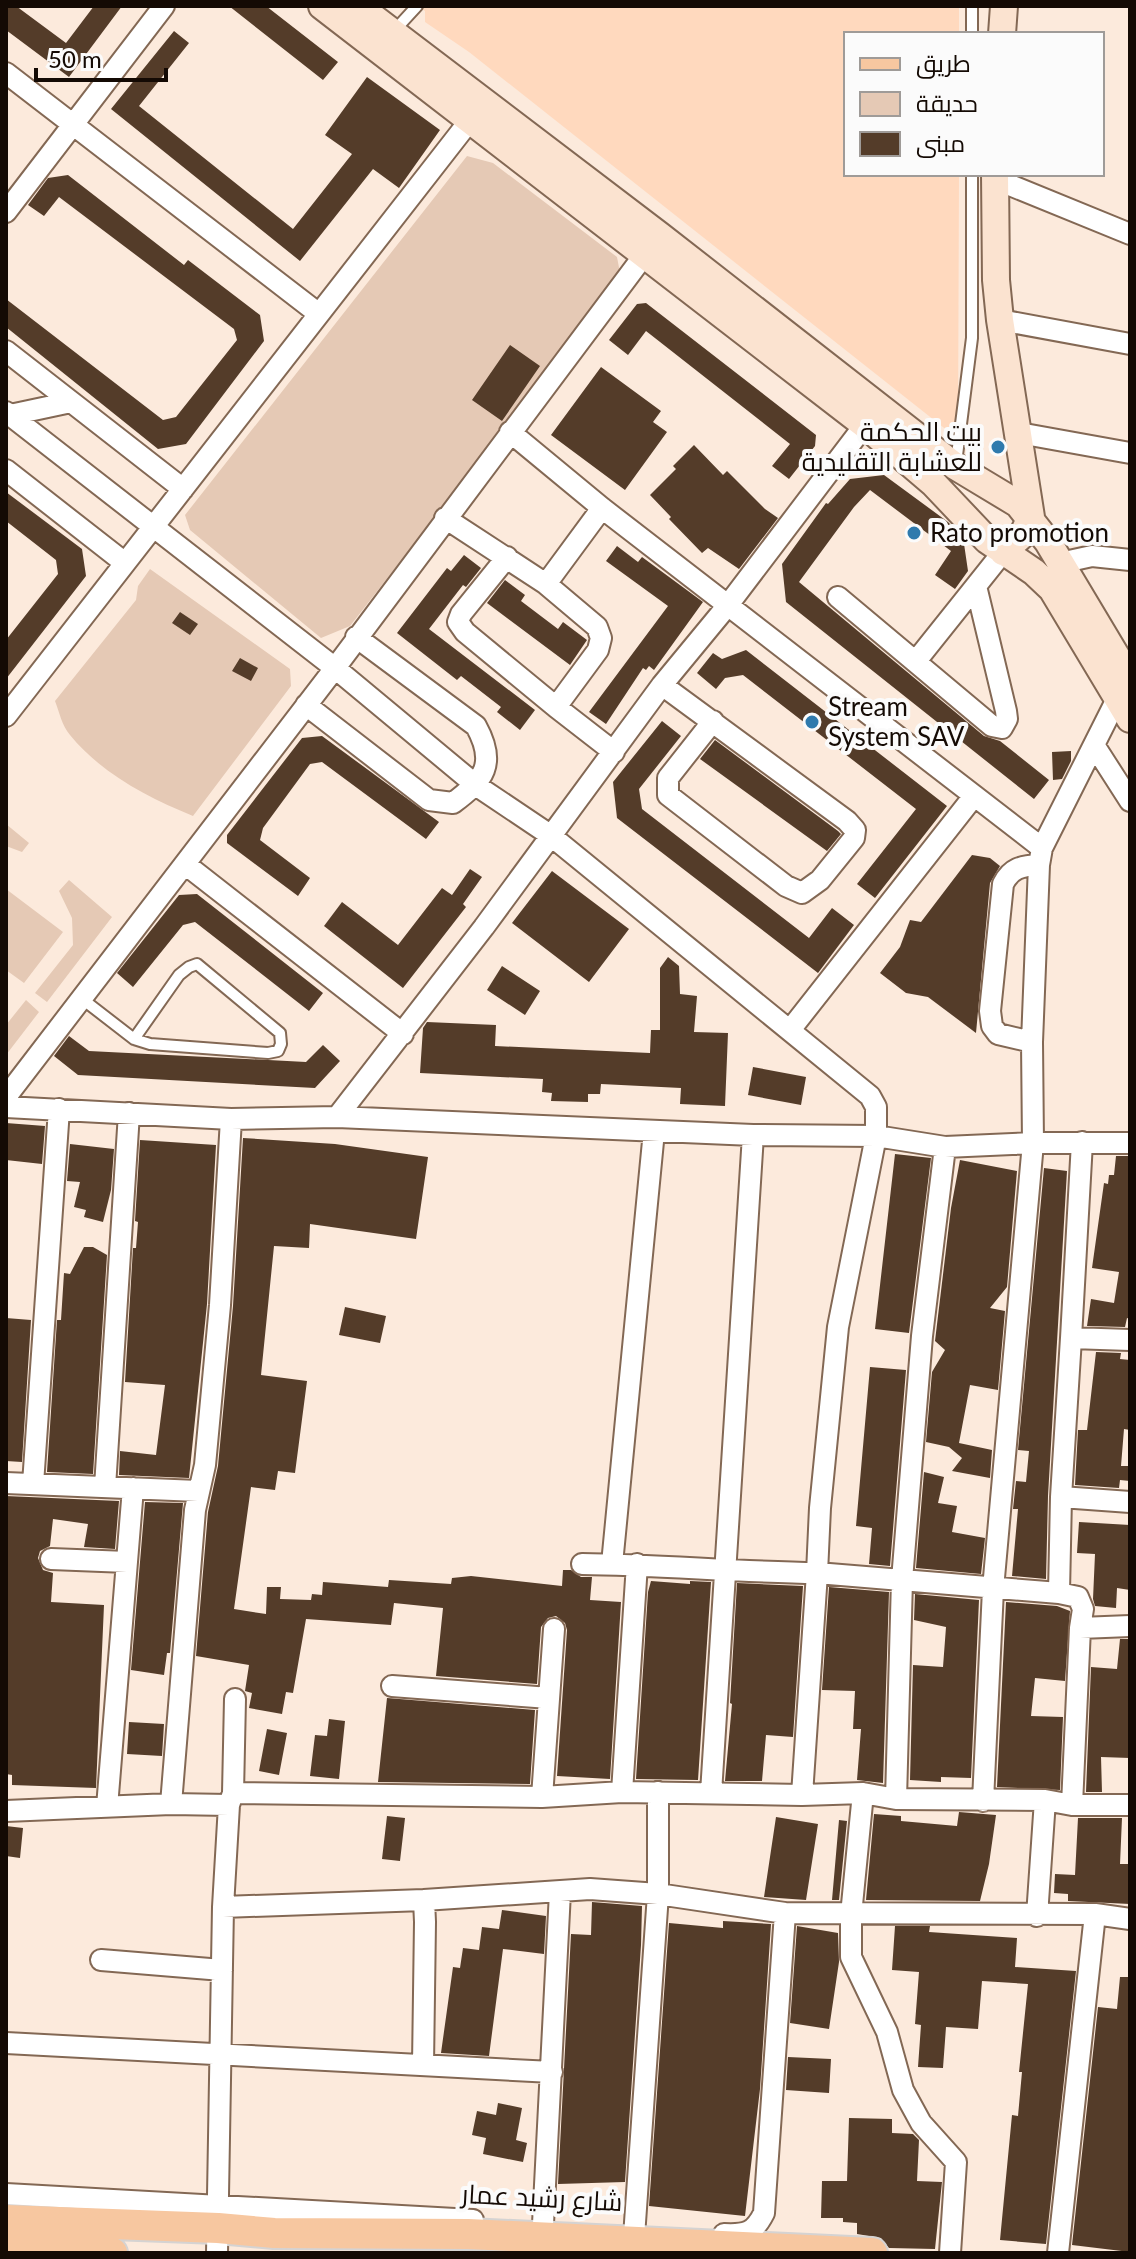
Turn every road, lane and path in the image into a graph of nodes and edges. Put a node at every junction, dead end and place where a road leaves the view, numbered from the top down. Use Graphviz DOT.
graph roads {
  1 [pos="164,6"];
  2 [pos="322,6"];
  3 [pos="358,6"];
  4 [pos="417,6"];
  5 [pos="972,6"];
  6 [pos="1004,6"];
  7 [pos="972,32"];
  8 [pos="1002,32"];
  9 [pos="392,33"];
  10 [pos="6,73"];
  11 [pos="477,112"];
  12 [pos="73,123"];
  13 [pos="987,176"];
  14 [pos="6,212"];
  15 [pos="1130,234"];
  16 [pos="652,245"];
  17 [pos="319,314"];
  18 [pos="1000,320"];
  19 [pos="1130,344"];
  20 [pos="6,351"];
  21 [pos="71,402"];
  22 [pos="8,413"];
  23 [pos="872,416"];
  24 [pos="510,432"];
  25 [pos="1019,433"];
  26 [pos="1130,453"];
  27 [pos="955,466"];
  28 [pos="6,470"];
  29 [pos="183,489"];
  30 [pos="1003,494"];
  31 [pos="602,508"];
  32 [pos="1031,517"];
  33 [pos="445,518"];
  34 [pos="153,527"];
  35 [pos="974,527"];
  36 [pos="1003,552"];
  37 [pos="507,557"];
  38 [pos="1130,560"];
  39 [pos="125,563"];
  40 [pos="1060,563"];
  41 [pos="546,584"];
  42 [pos="976,586"];
  43 [pos="1068,594"];
  44 [pos="838,597"];
  45 [pos="728,605"];
  46 [pos="356,637"];
  47 [pos="916,661"];
  48 [pos="335,668"];
  49 [pos="662,685"];
  50 [pos="1126,698"];
  51 [pos="306,705"];
  52 [pos="556,707"];
  53 [pos="6,716"];
  54 [pos="713,721"];
  55 [pos="1094,745"];
  56 [pos="614,752"];
  57 [pos="477,786"];
  58 [pos="974,796"];
  59 [pos="1130,801"];
  60 [pos="550,835"];
  61 [pos="1040,857"];
  62 [pos="185,864"];
  63 [pos="81,998"];
  64 [pos="790,1030"];
  65 [pos="403,1034"];
  66 [pos="134,1039"];
  67 [pos="1032,1042"];
  68 [pos="6,1097"];
  69 [pos="6,1107"];
  70 [pos="59,1109"];
  71 [pos="129,1113"];
  72 [pos="337,1117"];
  73 [pos="231,1119"];
  74 [pos="654,1131"];
  75 [pos="753,1135"];
  76 [pos="876,1136"];
  77 [pos="1082,1142"];
  78 [pos="1033,1143"];
  79 [pos="1130,1143"];
  80 [pos="945,1147"];
  81 [pos="1071,1338"];
  82 [pos="1130,1340"];
  83 [pos="6,1483"];
  84 [pos="33,1484"];
  85 [pos="105,1487"];
  86 [pos="133,1488"];
  87 [pos="198,1491"];
  88 [pos="1061,1497"];
  89 [pos="1130,1502"];
  90 [pos="51,1559"];
  91 [pos="127,1562"];
  92 [pos="582,1564"];
  93 [pos="612,1564"];
  94 [pos="637,1564"];
  95 [pos="726,1571"];
  96 [pos="817,1573"];
  97 [pos="902,1580"];
  98 [pos="993,1589"];
  99 [pos="1059,1593"];
  100 [pos="1130,1626"];
  101 [pos="1080,1628"];
  102 [pos="554,1629"];
  103 [pos="392,1686"];
  104 [pos="549,1698"];
  105 [pos="235,1699"];
  106 [pos="622,1792"];
  107 [pos="658,1792"];
  108 [pos="711,1793"];
  109 [pos="863,1793"];
  110 [pos="802,1795"];
  111 [pos="542,1797"];
  112 [pos="231,1799"];
  113 [pos="896,1799"];
  114 [pos="1045,1800"];
  115 [pos="983,1801"];
  116 [pos="171,1804"];
  117 [pos="1072,1805"];
  118 [pos="1130,1805"];
  119 [pos="107,1807"];
  120 [pos="6,1811"];
  121 [pos="560,1892"];
  122 [pos="658,1894"];
  123 [pos="424,1900"];
  124 [pos="223,1907"];
  125 [pos="785,1913"];
  126 [pos="1095,1914"];
  127 [pos="851,1915"];
  128 [pos="1037,1916"];
  129 [pos="1130,1919"];
  130 [pos="101,1960"];
  131 [pos="222,1970"];
  132 [pos="6,2043"];
  133 [pos="220,2054"];
  134 [pos="423,2065"];
  135 [pos="552,2072"];
  136 [pos="6,2194"];
  137 [pos="6,2220"];
  138 [pos="543,2224"];
  139 [pos="217,2229"];
  140 [pos="634,2241"];
  141 [pos="6,2246"];
  142 [pos="89,2252"];
  143 [pos="112,2253"];
  144 [pos="872,2253"];
  145 [pos="950,2253"];
  146 [pos="1058,2253"];
  1 -- 12 [label="street"];
  2 -- 11 [label="main road"];
  3 -- 9 [label="main road"];
  4 -- 9 [label="lane"];
  5 -- 7 [label="lane"];
  6 -- 8 [label="main road"];
  9 -- 11 [label="main road"];
  10 -- 12 [label="street"];
  11 -- 16 [label="main road"];
  11 -- 17 [label="street"];
  12 -- 14 [label="street"];
  12 -- 17 [label="street"];
  13 -- 15 [label="street"];
  13 -- 18 [label="main road"];
  13 -- 27 [label="lane"];
  16 -- 23 [label="main road"];
  16 -- 24 [label="street"];
  17 -- 29 [label="street"];
  18 -- 19 [label="street"];
  18 -- 25 [label="main road"];
  20 -- 21 [label="street"];
  21 -- 22 [label="street"];
  21 -- 29 [label="street"];
  22 -- 34 [label="street"];
  23 -- 27 [label="main road"];
  23 -- 35 [label="main road"];
  23 -- 45 [label="street"];
  24 -- 31 [label="street"];
  24 -- 33 [label="street"];
  25 -- 26 [label="street"];
  25 -- 32 [label="main road"];
  27 -- 30 [label="main road"];
  28 -- 39 [label="street"];
  29 -- 34 [label="street"];
  30 -- 32 [label="main road"];
  30 -- 35 [label="main road"];
  31 -- 41 [label="street"];
  31 -- 45 [label="street"];
  32 -- 36 [label="main road"];
  32 -- 40 [label="main road"];
  33 -- 37 [label="street"];
  33 -- 46 [label="street"];
  34 -- 39 [label="street"];
  34 -- 48 [label="street"];
  35 -- 36 [label="main road"];
  36 -- 42 [label="street"];
  36 -- 43 [label="main road"];
  37 -- 41 [label="street"];
  37 -- 52 [label="street"];
  38 -- 40 [label="street"];
  39 -- 53 [label="street"];
  40 -- 43 [label="main road"];
  41 -- 52 [label="street"];
  42 -- 47 [label="street"];
  42 -- 47 [label="street"];
  43 -- 50 [label="main road"];
  44 -- 47 [label="street"];
  45 -- 49 [label="street"];
  45 -- 58 [label="street"];
  46 -- 48 [label="street"];
  46 -- 57 [label="street"];
  48 -- 51 [label="street"];
  48 -- 57 [label="street"];
  49 -- 54 [label="street"];
  49 -- 56 [label="street"];
  50 -- 55 [label="street"];
  51 -- 57 [label="street"];
  51 -- 62 [label="street"];
  52 -- 56 [label="street"];
  54 -- 54 [label="street"];
  55 -- 59 [label="street"];
  55 -- 61 [label="street"];
  56 -- 60 [label="street"];
  57 -- 60 [label="street"];
  58 -- 61 [label="street"];
  58 -- 64 [label="street"];
  60 -- 64 [label="street"];
  60 -- 65 [label="street"];
  61 -- 67 [label="street"];
  61 -- 67 [label="street"];
  62 -- 63 [label="street"];
  62 -- 65 [label="street"];
  63 -- 66 [label="lane"];
  63 -- 68 [label="street"];
  64 -- 76 [label="street"];
  65 -- 72 [label="street"];
  66 -- 66 [label="lane"];
  67 -- 78 [label="street"];
  69 -- 70 [label="street"];
  70 -- 71 [label="street"];
  70 -- 84 [label="street"];
  71 -- 73 [label="street"];
  71 -- 85 [label="street"];
  72 -- 73 [label="street"];
  72 -- 74 [label="street"];
  73 -- 87 [label="street"];
  74 -- 75 [label="street"];
  74 -- 93 [label="street"];
  75 -- 76 [label="street"];
  75 -- 95 [label="street"];
  76 -- 80 [label="street"];
  76 -- 96 [label="street"];
  77 -- 78 [label="street"];
  77 -- 79 [label="street"];
  77 -- 81 [label="street"];
  78 -- 80 [label="street"];
  78 -- 98 [label="street"];
  80 -- 97 [label="street"];
  81 -- 82 [label="street"];
  81 -- 88 [label="street"];
  83 -- 84 [label="street"];
  84 -- 85 [label="street"];
  85 -- 86 [label="street"];
  86 -- 87 [label="street"];
  86 -- 91 [label="street"];
  87 -- 116 [label="street"];
  88 -- 89 [label="street"];
  88 -- 99 [label="street"];
  90 -- 91 [label="street"];
  91 -- 119 [label="street"];
  92 -- 93 [label="street"];
  93 -- 94 [label="street"];
  94 -- 95 [label="street"];
  94 -- 106 [label="street"];
  95 -- 96 [label="street"];
  95 -- 108 [label="street"];
  96 -- 97 [label="street"];
  96 -- 110 [label="street"];
  97 -- 98 [label="street"];
  97 -- 113 [label="street"];
  98 -- 99 [label="street"];
  98 -- 115 [label="street"];
  99 -- 101 [label="street"];
  100 -- 101 [label="street"];
  101 -- 117 [label="street"];
  102 -- 104 [label="street"];
  103 -- 104 [label="street"];
  104 -- 111 [label="street"];
  105 -- 112 [label="street"];
  106 -- 107 [label="street"];
  106 -- 111 [label="street"];
  107 -- 108 [label="street"];
  107 -- 122 [label="street"];
  108 -- 110 [label="street"];
  109 -- 110 [label="street"];
  109 -- 113 [label="street"];
  109 -- 127 [label="street"];
  111 -- 112 [label="street"];
  112 -- 116 [label="street"];
  112 -- 124 [label="street"];
  113 -- 115 [label="street"];
  114 -- 115 [label="street"];
  114 -- 117 [label="street"];
  114 -- 128 [label="street"];
  116 -- 119 [label="street"];
  117 -- 118 [label="street"];
  119 -- 120 [label="street"];
  121 -- 122 [label="street"];
  121 -- 123 [label="street"];
  121 -- 135 [label="street"];
  122 -- 125 [label="street"];
  122 -- 140 [label="street"];
  123 -- 124 [label="street"];
  123 -- 134 [label="street"];
  124 -- 131 [label="street"];
  125 -- 127 [label="street"];
  125 -- 140 [label="street, شارع رشيد عمار"];
  126 -- 128 [label="street"];
  126 -- 129 [label="street"];
  126 -- 146 [label="street"];
  127 -- 128 [label="street"];
  127 -- 145 [label="street"];
  130 -- 131 [label="street"];
  131 -- 133 [label="street"];
  132 -- 133 [label="street"];
  133 -- 134 [label="street"];
  133 -- 139 [label="street"];
  134 -- 135 [label="street"];
  135 -- 138 [label="street"];
  136 -- 139 [label="street, شارع رشيد عمار"];
  137 -- 139 [label="main road"];
  138 -- 139 [label="street, شارع رشيد عمار"];
  138 -- 140 [label="street, شارع رشيد عمار"];
  139 -- 140 [label="main road"];
  140 -- 144 [label="main road"];
  141 -- 142 [label="main road"];
  142 -- 143 [label="main road"];
}
